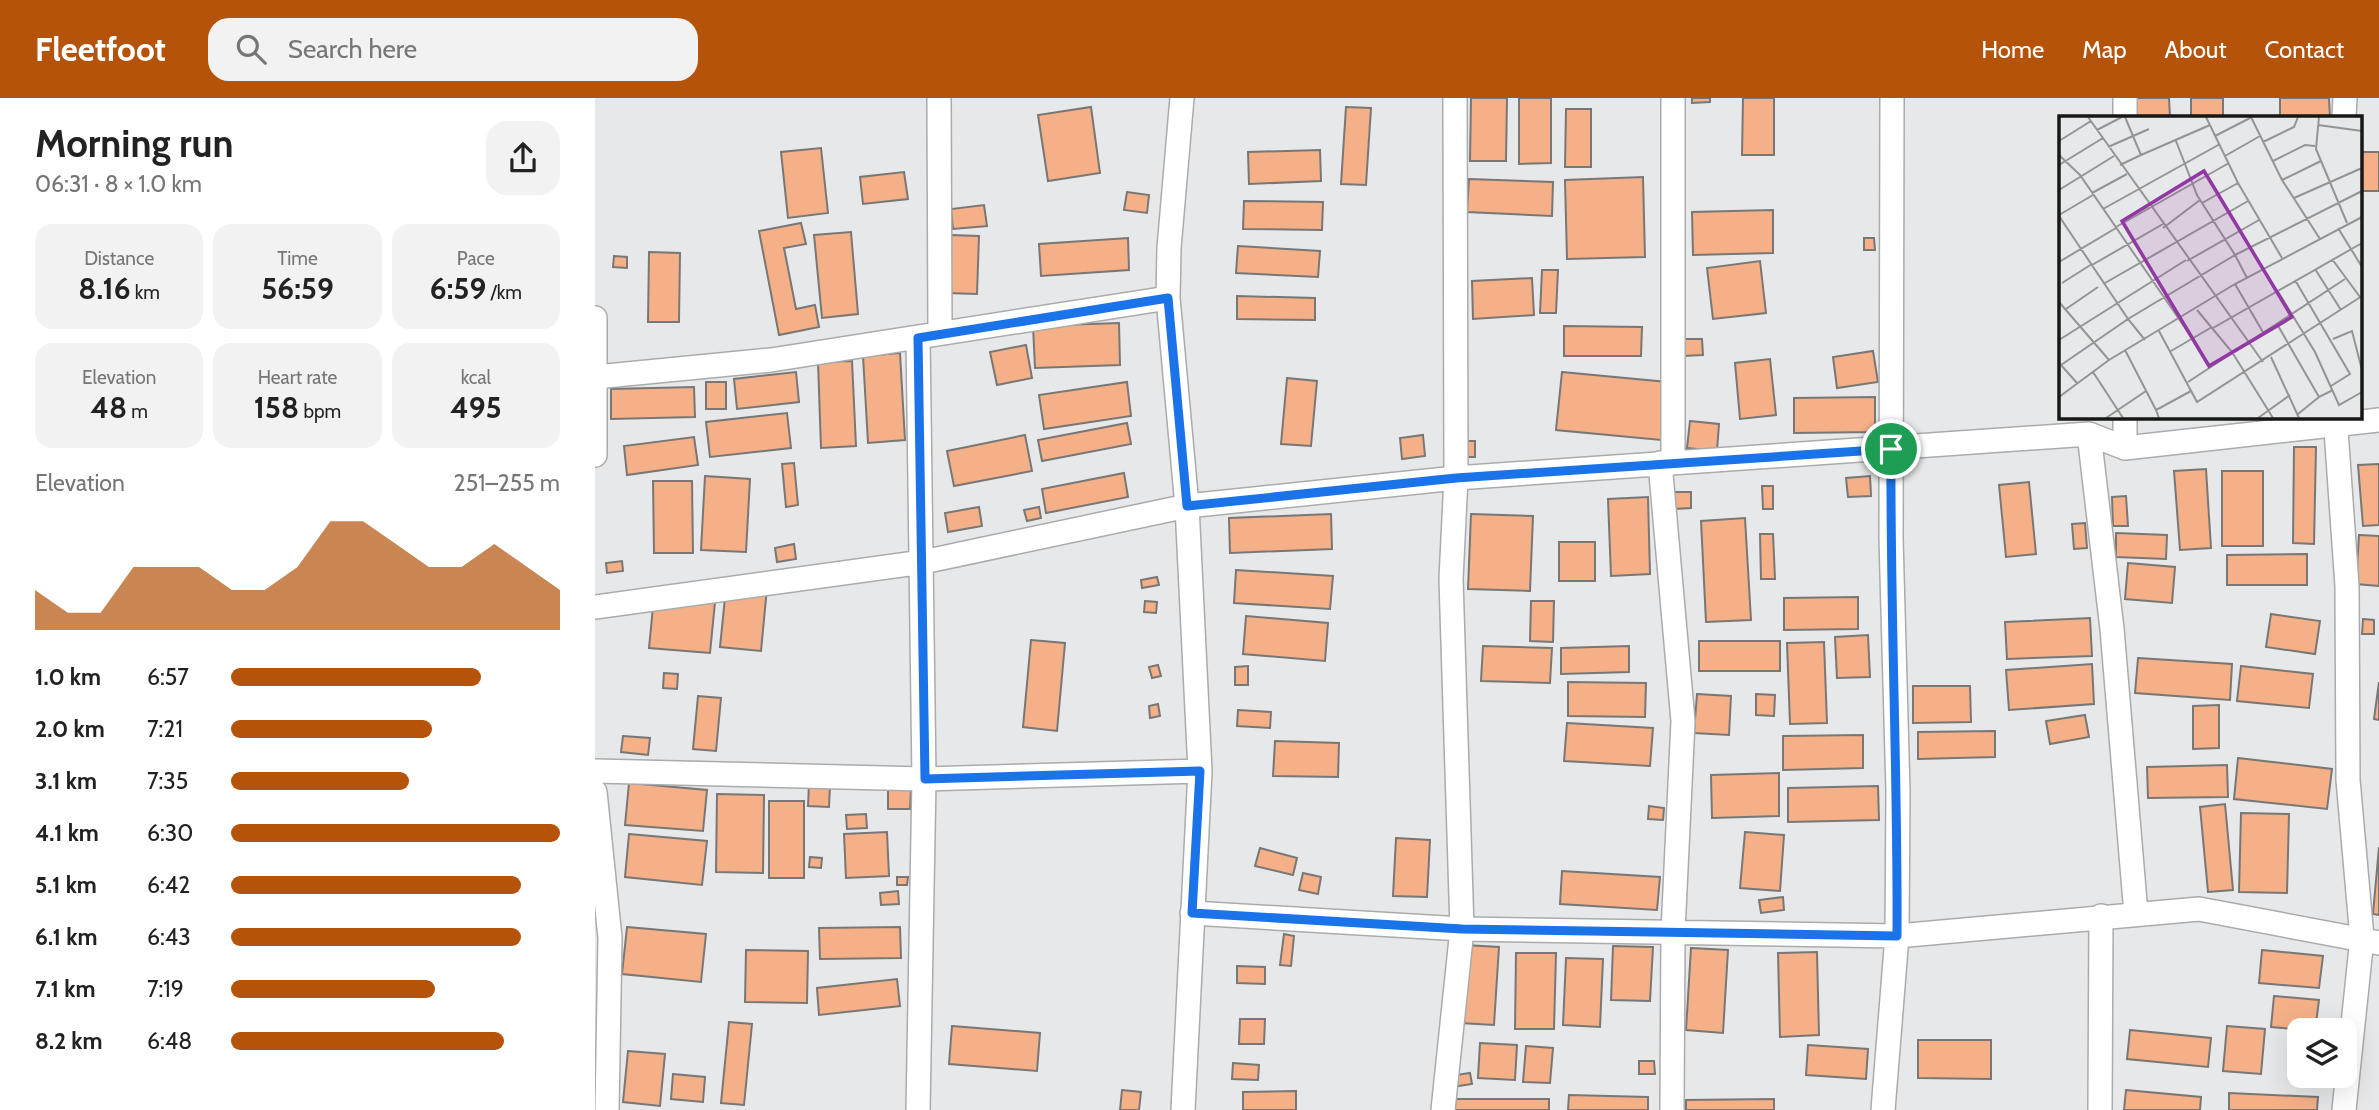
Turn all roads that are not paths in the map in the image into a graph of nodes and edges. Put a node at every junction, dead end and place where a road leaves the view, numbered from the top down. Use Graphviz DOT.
graph roads {
  1 [pos="939,98"];
  2 [pos="1182,98"];
  3 [pos="1455,98"];
  4 [pos="1672,98"];
  5 [pos="1892,98"];
  6 [pos="2125,98"];
  7 [pos="2345,98"];
  8 [pos="2125,116"];
  9 [pos="2344,116"];
  10 [pos="1168,298"];
  11 [pos="595,318"];
  12 [pos="940,333"];
  13 [pos="918,338"];
  14 [pos="596,377"];
  15 [pos="2125,418"];
  16 [pos="2379,419"];
  17 [pos="2335,421"];
  18 [pos="2089,434"];
  19 [pos="2125,448"];
  20 [pos="1891,449"];
  21 [pos="595,455"];
  22 [pos="1666,463"];
  23 [pos="1456,478"];
  24 [pos="1187,506"];
  25 [pos="923,562"];
  26 [pos="595,607"];
  27 [pos="595,771"];
  28 [pos="1200,771"];
  29 [pos="925,779"];
  30 [pos="595,792"];
  31 [pos="1192,913"];
  32 [pos="2136,914"];
  33 [pos="2101,916"];
  34 [pos="1462,929"];
  35 [pos="1673,932"];
  36 [pos="1897,936"];
  37 [pos="603,938"];
  38 [pos="2370,941"];
  39 [pos="607,1110"];
  40 [pos="918,1110"];
  41 [pos="1183,1110"];
  42 [pos="1443,1110"];
  43 [pos="1672,1110"];
  44 [pos="1883,1110"];
  45 [pos="2100,1110"];
  46 [pos="2343,1110"];
  1 -- 12 [label="street"];
  2 -- 10 [label="street"];
  3 -- 23 [label="street"];
  4 -- 22 [label="street"];
  5 -- 20 [label="street"];
  6 -- 8 [label="street"];
  7 -- 9 [label="street"];
  10 -- 12 [label="street"];
  10 -- 24 [label="street"];
  11 -- 14 [label="street"];
  12 -- 13 [label="street"];
  13 -- 14 [label="street"];
  13 -- 25 [label="street"];
  14 -- 21 [label="street"];
  15 -- 19 [label="street"];
  16 -- 17 [label="street"];
  17 -- 19 [label="street"];
  17 -- 38 [label="street"];
  18 -- 19 [label="street"];
  18 -- 20 [label="street"];
  18 -- 32 [label="street"];
  20 -- 22 [label="street"];
  20 -- 36 [label="street"];
  22 -- 23 [label="street"];
  22 -- 35 [label="street"];
  23 -- 24 [label="street"];
  23 -- 34 [label="street"];
  24 -- 25 [label="street"];
  24 -- 28 [label="street"];
  25 -- 26 [label="street"];
  25 -- 29 [label="street"];
  27 -- 29 [label="street"];
  28 -- 29 [label="street"];
  28 -- 31 [label="street"];
  29 -- 40 [label="street"];
  30 -- 37 [label="street"];
  31 -- 34 [label="street"];
  31 -- 41 [label="street"];
  32 -- 33 [label="street"];
  32 -- 38 [label="street"];
  33 -- 36 [label="street"];
  33 -- 45 [label="street"];
  34 -- 35 [label="street"];
  34 -- 42 [label="street"];
  35 -- 36 [label="street"];
  35 -- 43 [label="street"];
  36 -- 44 [label="street"];
  37 -- 39 [label="street"];
  38 -- 46 [label="street"];
}
